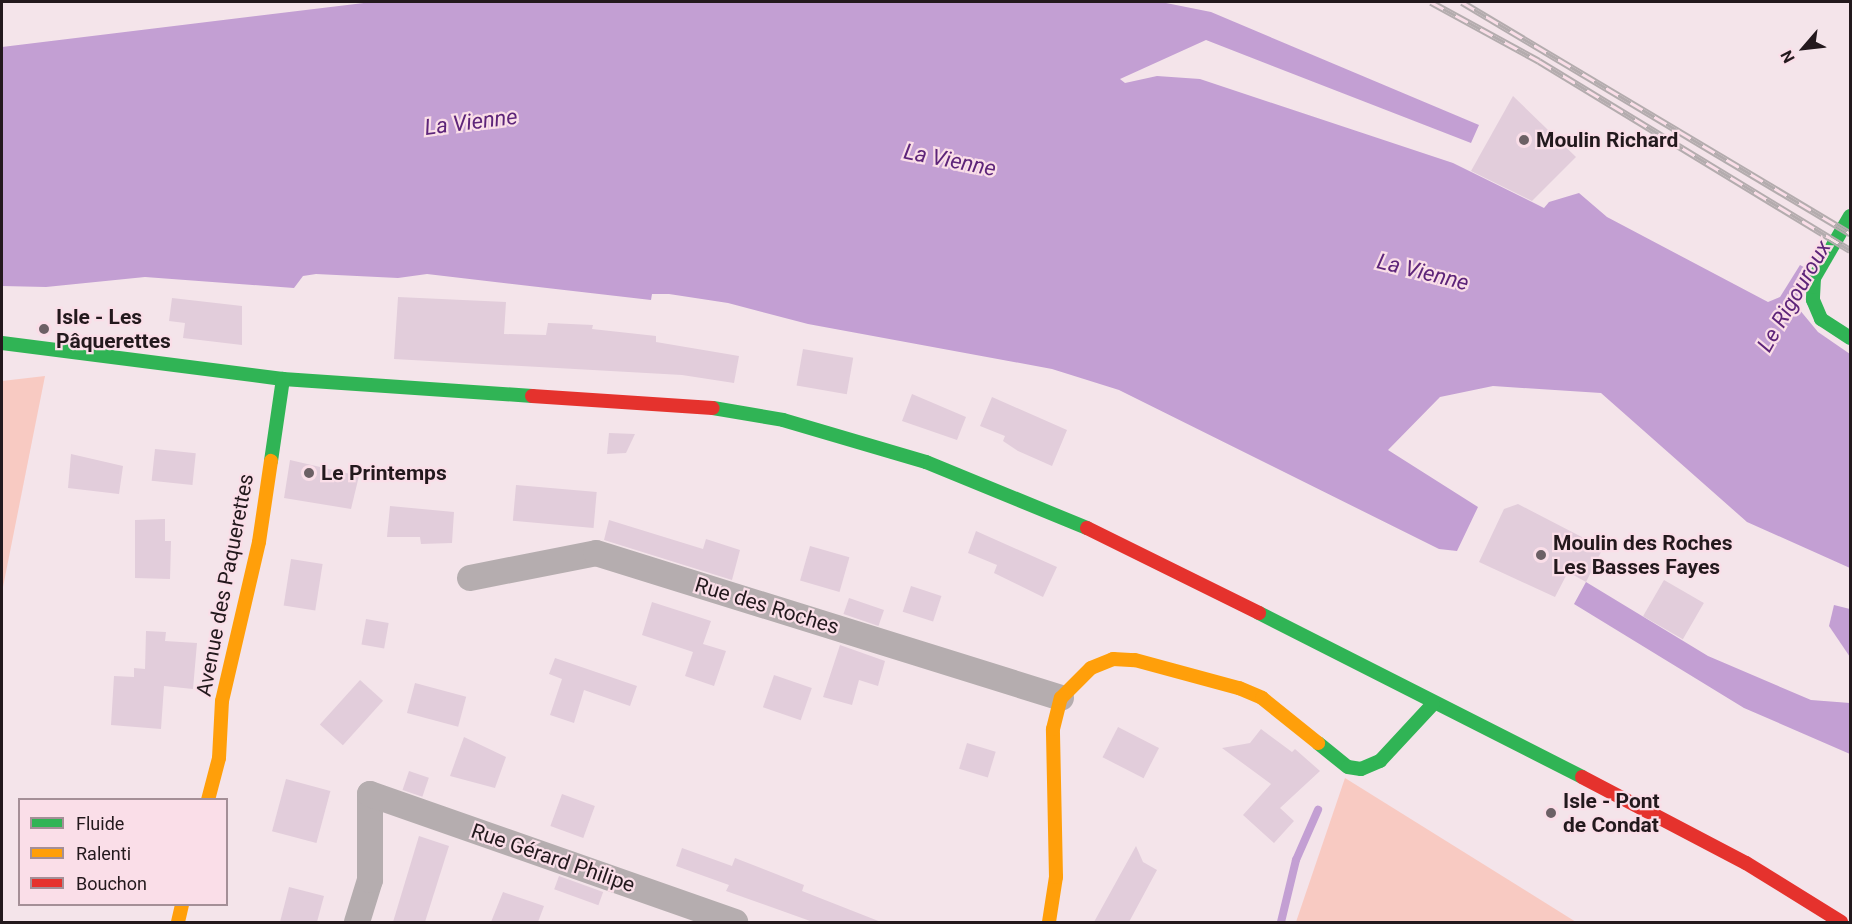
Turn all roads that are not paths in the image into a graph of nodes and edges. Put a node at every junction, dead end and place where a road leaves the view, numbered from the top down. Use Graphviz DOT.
graph roads {
  1 [pos="1851,216"];
  2 [pos="1851,338"];
  3 [pos="2,343"];
  4 [pos="283,379"];
  5 [pos="470,578"];
  6 [pos="1062,698"];
  7 [pos="1433,704"];
  8 [pos="209,798"];
  9 [pos="182,906"];
  10 [pos="178,922"];
  11 [pos="357,922"];
  12 [pos="735,922"];
  13 [pos="1049,922"];
  14 [pos="1841,922"];
  1 -- 2 [label="main road"];
  3 -- 4 [label="main road"];
  4 -- 7 [label="main road"];
  4 -- 8 [label="main road, Avenue des Paquerettes"];
  5 -- 6 [label="street, Rue des Roches"];
  6 -- 7 [label="main road"];
  6 -- 13 [label="main road"];
  7 -- 14 [label="main road"];
  9 -- 10 [label="main road"];
  11 -- 12 [label="street, Rue Gérard Philipe"];
}
